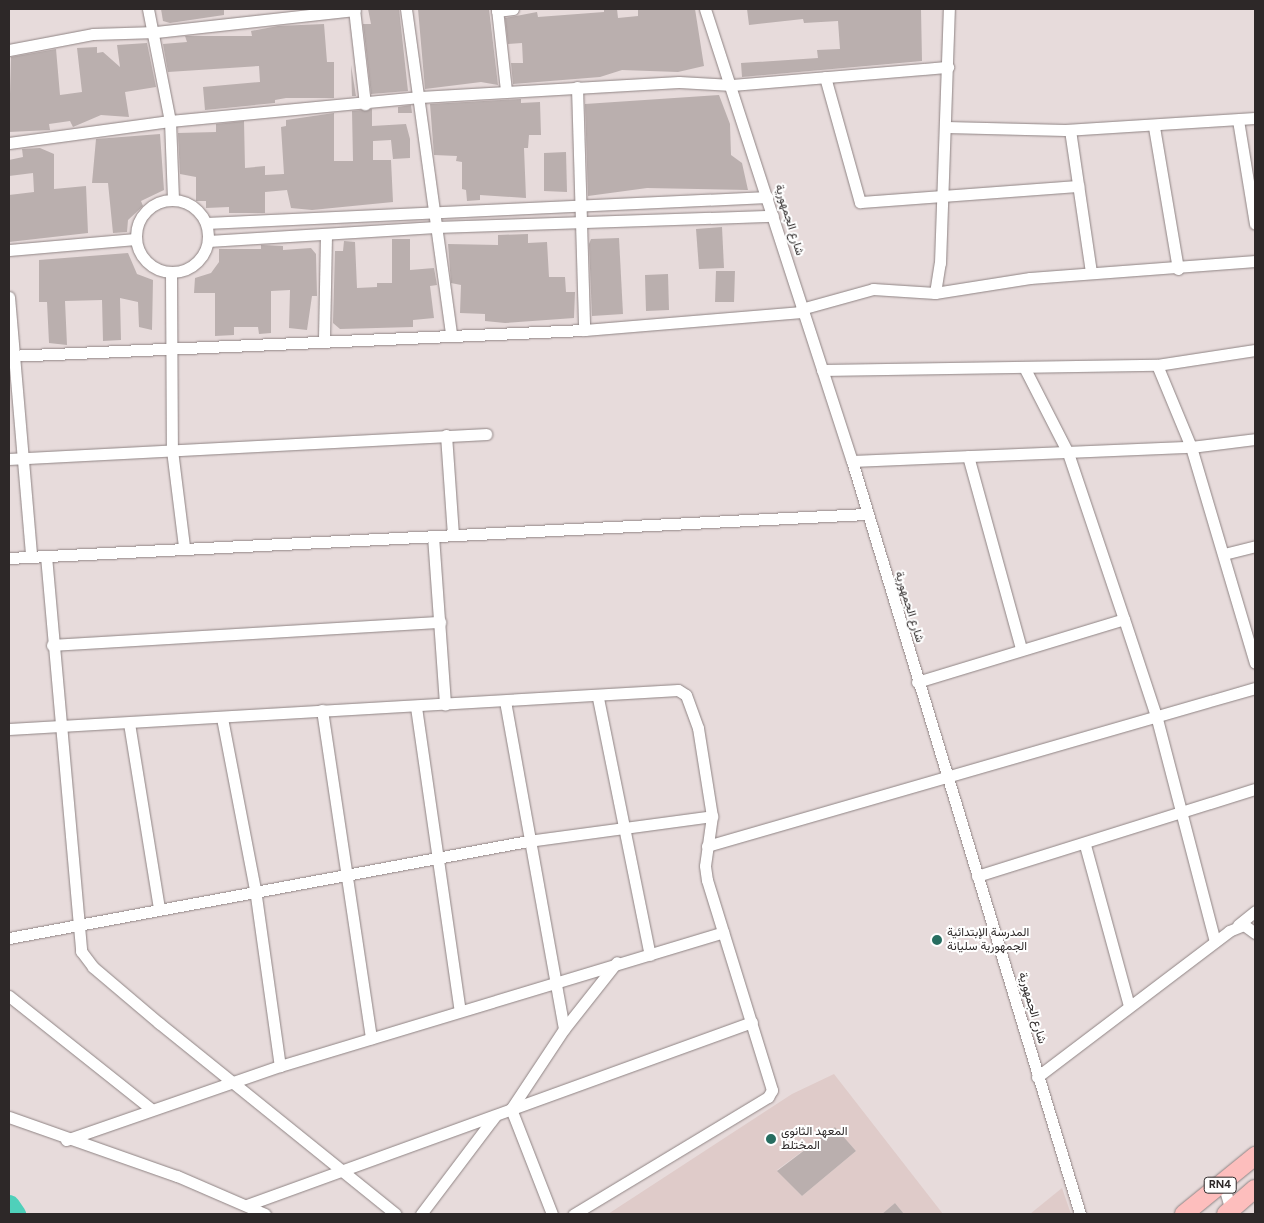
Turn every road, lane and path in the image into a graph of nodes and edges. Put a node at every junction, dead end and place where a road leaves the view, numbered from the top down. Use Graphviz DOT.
graph roads {
  1 [pos="148,9"];
  2 [pos="355,9"];
  3 [pos="406,9"];
  4 [pos="512,9"];
  5 [pos="705,9"];
  6 [pos="949,9"];
  7 [pos="497,10"];
  8 [pos="156,32"];
  9 [pos="9,50"];
  10 [pos="948,67"];
  11 [pos="825,77"];
  12 [pos="732,84"];
  13 [pos="577,87"];
  14 [pos="506,92"];
  15 [pos="420,97"];
  16 [pos="365,104"];
  17 [pos="1255,118"];
  18 [pos="1238,120"];
  19 [pos="170,121"];
  20 [pos="946,127"];
  21 [pos="1154,127"];
  22 [pos="1070,130"];
  23 [pos="9,142"];
  24 [pos="1078,186"];
  25 [pos="944,196"];
  26 [pos="768,197"];
  27 [pos="173,200"];
  28 [pos="578,203"];
  29 [pos="434,211"];
  30 [pos="773,216"];
  31 [pos="578,222"];
  32 [pos="206,223"];
  33 [pos="1255,224"];
  34 [pos="436,227"];
  35 [pos="326,234"];
  36 [pos="136,239"];
  37 [pos="208,241"];
  38 [pos="9,250"];
  39 [pos="1255,261"];
  40 [pos="1178,269"];
  41 [pos="171,272"];
  42 [pos="1091,272"];
  43 [pos="935,293"];
  44 [pos="9,297"];
  45 [pos="802,311"];
  46 [pos="584,330"];
  47 [pos="451,334"];
  48 [pos="324,339"];
  49 [pos="170,348"];
  50 [pos="1255,350"];
  51 [pos="12,356"];
  52 [pos="1157,365"];
  53 [pos="1024,367"];
  54 [pos="822,370"];
  55 [pos="486,434"];
  56 [pos="446,435"];
  57 [pos="1255,439"];
  58 [pos="1191,447"];
  59 [pos="172,450"];
  60 [pos="1068,453"];
  61 [pos="968,456"];
  62 [pos="25,458"];
  63 [pos="9,459"];
  64 [pos="852,461"];
  65 [pos="866,514"];
  66 [pos="453,535"];
  67 [pos="433,536"];
  68 [pos="184,546"];
  69 [pos="1255,546"];
  70 [pos="1224,554"];
  71 [pos="31,556"];
  72 [pos="46,556"];
  73 [pos="9,558"];
  74 [pos="1124,620"];
  75 [pos="440,622"];
  76 [pos="1252,636"];
  77 [pos="52,645"];
  78 [pos="1021,648"];
  79 [pos="1255,663"];
  80 [pos="917,682"];
  81 [pos="1255,688"];
  82 [pos="598,698"];
  83 [pos="505,701"];
  84 [pos="446,704"];
  85 [pos="416,707"];
  86 [pos="322,710"];
  87 [pos="222,718"];
  88 [pos="1157,719"];
  89 [pos="129,723"];
  90 [pos="59,725"];
  91 [pos="9,729"];
  92 [pos="947,779"];
  93 [pos="1255,789"];
  94 [pos="1181,813"];
  95 [pos="712,816"];
  96 [pos="622,829"];
  97 [pos="528,840"];
  98 [pos="1085,845"];
  99 [pos="707,846"];
  100 [pos="439,858"];
  101 [pos="345,874"];
  102 [pos="977,876"];
  103 [pos="255,889"];
  104 [pos="159,908"];
  105 [pos="1255,911"];
  106 [pos="75,924"];
  107 [pos="1238,926"];
  108 [pos="723,932"];
  109 [pos="1255,933"];
  110 [pos="9,938"];
  111 [pos="1215,942"];
  112 [pos="650,955"];
  113 [pos="617,962"];
  114 [pos="554,981"];
  115 [pos="9,996"];
  116 [pos="1129,1006"];
  117 [pos="460,1012"];
  118 [pos="752,1022"];
  119 [pos="564,1029"];
  120 [pos="371,1038"];
  121 [pos="280,1066"];
  122 [pos="1037,1077"];
  123 [pos="233,1081"];
  124 [pos="150,1108"];
  125 [pos="511,1110"];
  126 [pos="495,1116"];
  127 [pos="9,1117"];
  128 [pos="66,1140"];
  129 [pos="1255,1156"];
  130 [pos="343,1169"];
  131 [pos="1223,1183"];
  132 [pos="1255,1188"];
  133 [pos="248,1205"];
  134 [pos="1230,1213"];
  135 [pos="265,1214"];
  136 [pos="396,1214"];
  137 [pos="421,1214"];
  138 [pos="552,1214"];
  139 [pos="574,1214"];
  140 [pos="1080,1214"];
  141 [pos="1184,1214"];
  1 -- 8 [label="street"];
  2 -- 8 [label="street"];
  2 -- 16 [label="street"];
  3 -- 15 [label="street"];
  4 -- 7 [label="street"];
  5 -- 12 [label="street, شارع الجمهورية"];
  6 -- 10 [label="street"];
  7 -- 14 [label="street"];
  8 -- 9 [label="street"];
  8 -- 19 [label="street"];
  10 -- 11 [label="street"];
  10 -- 20 [label="street"];
  11 -- 12 [label="street"];
  11 -- 25 [label="street"];
  12 -- 13 [label="street"];
  12 -- 26 [label="street, شارع الجمهورية"];
  13 -- 14 [label="street"];
  13 -- 28 [label="street"];
  14 -- 15 [label="street"];
  15 -- 16 [label="street"];
  15 -- 29 [label="street"];
  16 -- 19 [label="street"];
  17 -- 18 [label="street"];
  18 -- 21 [label="street"];
  18 -- 33 [label="street"];
  19 -- 23 [label="street"];
  19 -- 27 [label="street"];
  20 -- 22 [label="street"];
  20 -- 25 [label="street"];
  21 -- 22 [label="street"];
  21 -- 40 [label="street"];
  22 -- 24 [label="street"];
  24 -- 25 [label="street"];
  24 -- 42 [label="street"];
  25 -- 43 [label="street"];
  26 -- 28 [label="street"];
  26 -- 30 [label="street, شارع الجمهورية"];
  27 -- 32 [label="street"];
  27 -- 36 [label="street"];
  28 -- 29 [label="street"];
  28 -- 31 [label="street"];
  29 -- 32 [label="street"];
  29 -- 34 [label="street"];
  30 -- 31 [label="street"];
  30 -- 45 [label="street, شارع الجمهورية"];
  31 -- 34 [label="street"];
  31 -- 46 [label="street"];
  32 -- 37 [label="street"];
  34 -- 35 [label="street"];
  34 -- 47 [label="street"];
  35 -- 37 [label="street"];
  35 -- 48 [label="street"];
  36 -- 38 [label="street"];
  36 -- 41 [label="street"];
  37 -- 41 [label="street"];
  39 -- 40 [label="street"];
  40 -- 42 [label="street"];
  41 -- 49 [label="street"];
  42 -- 43 [label="street"];
  43 -- 45 [label="street"];
  44 -- 51 [label="street"];
  45 -- 46 [label="street"];
  45 -- 54 [label="street, شارع الجمهورية"];
  46 -- 47 [label="street"];
  47 -- 48 [label="street"];
  48 -- 49 [label="street"];
  49 -- 51 [label="street"];
  49 -- 59 [label="street"];
  50 -- 52 [label="street"];
  51 -- 62 [label="street"];
  52 -- 53 [label="street"];
  52 -- 58 [label="street"];
  53 -- 54 [label="street"];
  53 -- 60 [label="street"];
  54 -- 64 [label="street, شارع الجمهورية"];
  55 -- 56 [label="street"];
  56 -- 59 [label="street"];
  56 -- 66 [label="street"];
  57 -- 58 [label="street"];
  58 -- 60 [label="street"];
  58 -- 70 [label="street"];
  59 -- 62 [label="street"];
  59 -- 68 [label="street"];
  60 -- 61 [label="street"];
  60 -- 74 [label="street"];
  61 -- 64 [label="street"];
  61 -- 78 [label="street"];
  62 -- 63 [label="street"];
  62 -- 71 [label="street"];
  64 -- 65 [label="street, شارع الجمهورية"];
  65 -- 66 [label="street"];
  65 -- 80 [label="street, شارع الجمهورية"];
  66 -- 67 [label="street"];
  67 -- 68 [label="street"];
  67 -- 75 [label="street"];
  68 -- 72 [label="street"];
  69 -- 70 [label="street"];
  70 -- 76 [label="street"];
  71 -- 72 [label="street"];
  71 -- 73 [label="street"];
  72 -- 77 [label="street"];
  74 -- 78 [label="street"];
  74 -- 88 [label="street"];
  75 -- 77 [label="street"];
  75 -- 84 [label="street"];
  76 -- 79 [label="street"];
  77 -- 90 [label="street"];
  78 -- 80 [label="street"];
  80 -- 92 [label="street, شارع الجمهورية"];
  81 -- 88 [label="street"];
  82 -- 83 [label="street"];
  82 -- 95 [label="street"];
  82 -- 96 [label="street"];
  83 -- 84 [label="street"];
  83 -- 97 [label="street"];
  84 -- 85 [label="street"];
  85 -- 86 [label="street"];
  85 -- 100 [label="street"];
  86 -- 87 [label="street"];
  86 -- 101 [label="street"];
  87 -- 89 [label="street"];
  87 -- 103 [label="street"];
  88 -- 92 [label="street"];
  88 -- 94 [label="street"];
  89 -- 90 [label="street"];
  89 -- 104 [label="street"];
  90 -- 91 [label="street"];
  90 -- 106 [label="street"];
  92 -- 99 [label="street"];
  92 -- 102 [label="street, شارع الجمهورية"];
  93 -- 94 [label="street"];
  94 -- 98 [label="street"];
  94 -- 111 [label="street"];
  95 -- 96 [label="street"];
  95 -- 99 [label="street"];
  96 -- 97 [label="street"];
  96 -- 112 [label="street"];
  97 -- 100 [label="street"];
  97 -- 114 [label="street"];
  98 -- 102 [label="street"];
  98 -- 116 [label="street"];
  99 -- 108 [label="street"];
  100 -- 101 [label="street"];
  100 -- 117 [label="street"];
  101 -- 103 [label="street"];
  101 -- 120 [label="street"];
  102 -- 122 [label="street, شارع الجمهورية"];
  103 -- 104 [label="street"];
  103 -- 121 [label="street"];
  104 -- 106 [label="street"];
  105 -- 107 [label="street"];
  106 -- 110 [label="street"];
  106 -- 123 [label="street"];
  107 -- 109 [label="street"];
  107 -- 111 [label="street"];
  108 -- 112 [label="street"];
  108 -- 118 [label="street"];
  111 -- 116 [label="street"];
  112 -- 113 [label="street"];
  113 -- 114 [label="street"];
  113 -- 119 [label="street"];
  114 -- 117 [label="street"];
  114 -- 119 [label="street"];
  115 -- 124 [label="street"];
  116 -- 122 [label="street"];
  117 -- 120 [label="street"];
  118 -- 125 [label="street"];
  118 -- 139 [label="street"];
  119 -- 125 [label="street"];
  120 -- 121 [label="street"];
  121 -- 123 [label="street"];
  122 -- 140 [label="street, شارع الجمهورية"];
  123 -- 124 [label="street"];
  123 -- 130 [label="street"];
  124 -- 128 [label="street"];
  125 -- 126 [label="street"];
  125 -- 138 [label="street"];
  126 -- 130 [label="street"];
  126 -- 137 [label="street"];
  127 -- 128 [label="street"];
  128 -- 133 [label="street"];
  129 -- 131 [label="main road, RN4"];
  130 -- 133 [label="street"];
  130 -- 136 [label="street"];
  131 -- 134 [label="street"];
  131 -- 141 [label="main road, RN4"];
  132 -- 134 [label="main road, RN4"];
  133 -- 135 [label="street"];
}
